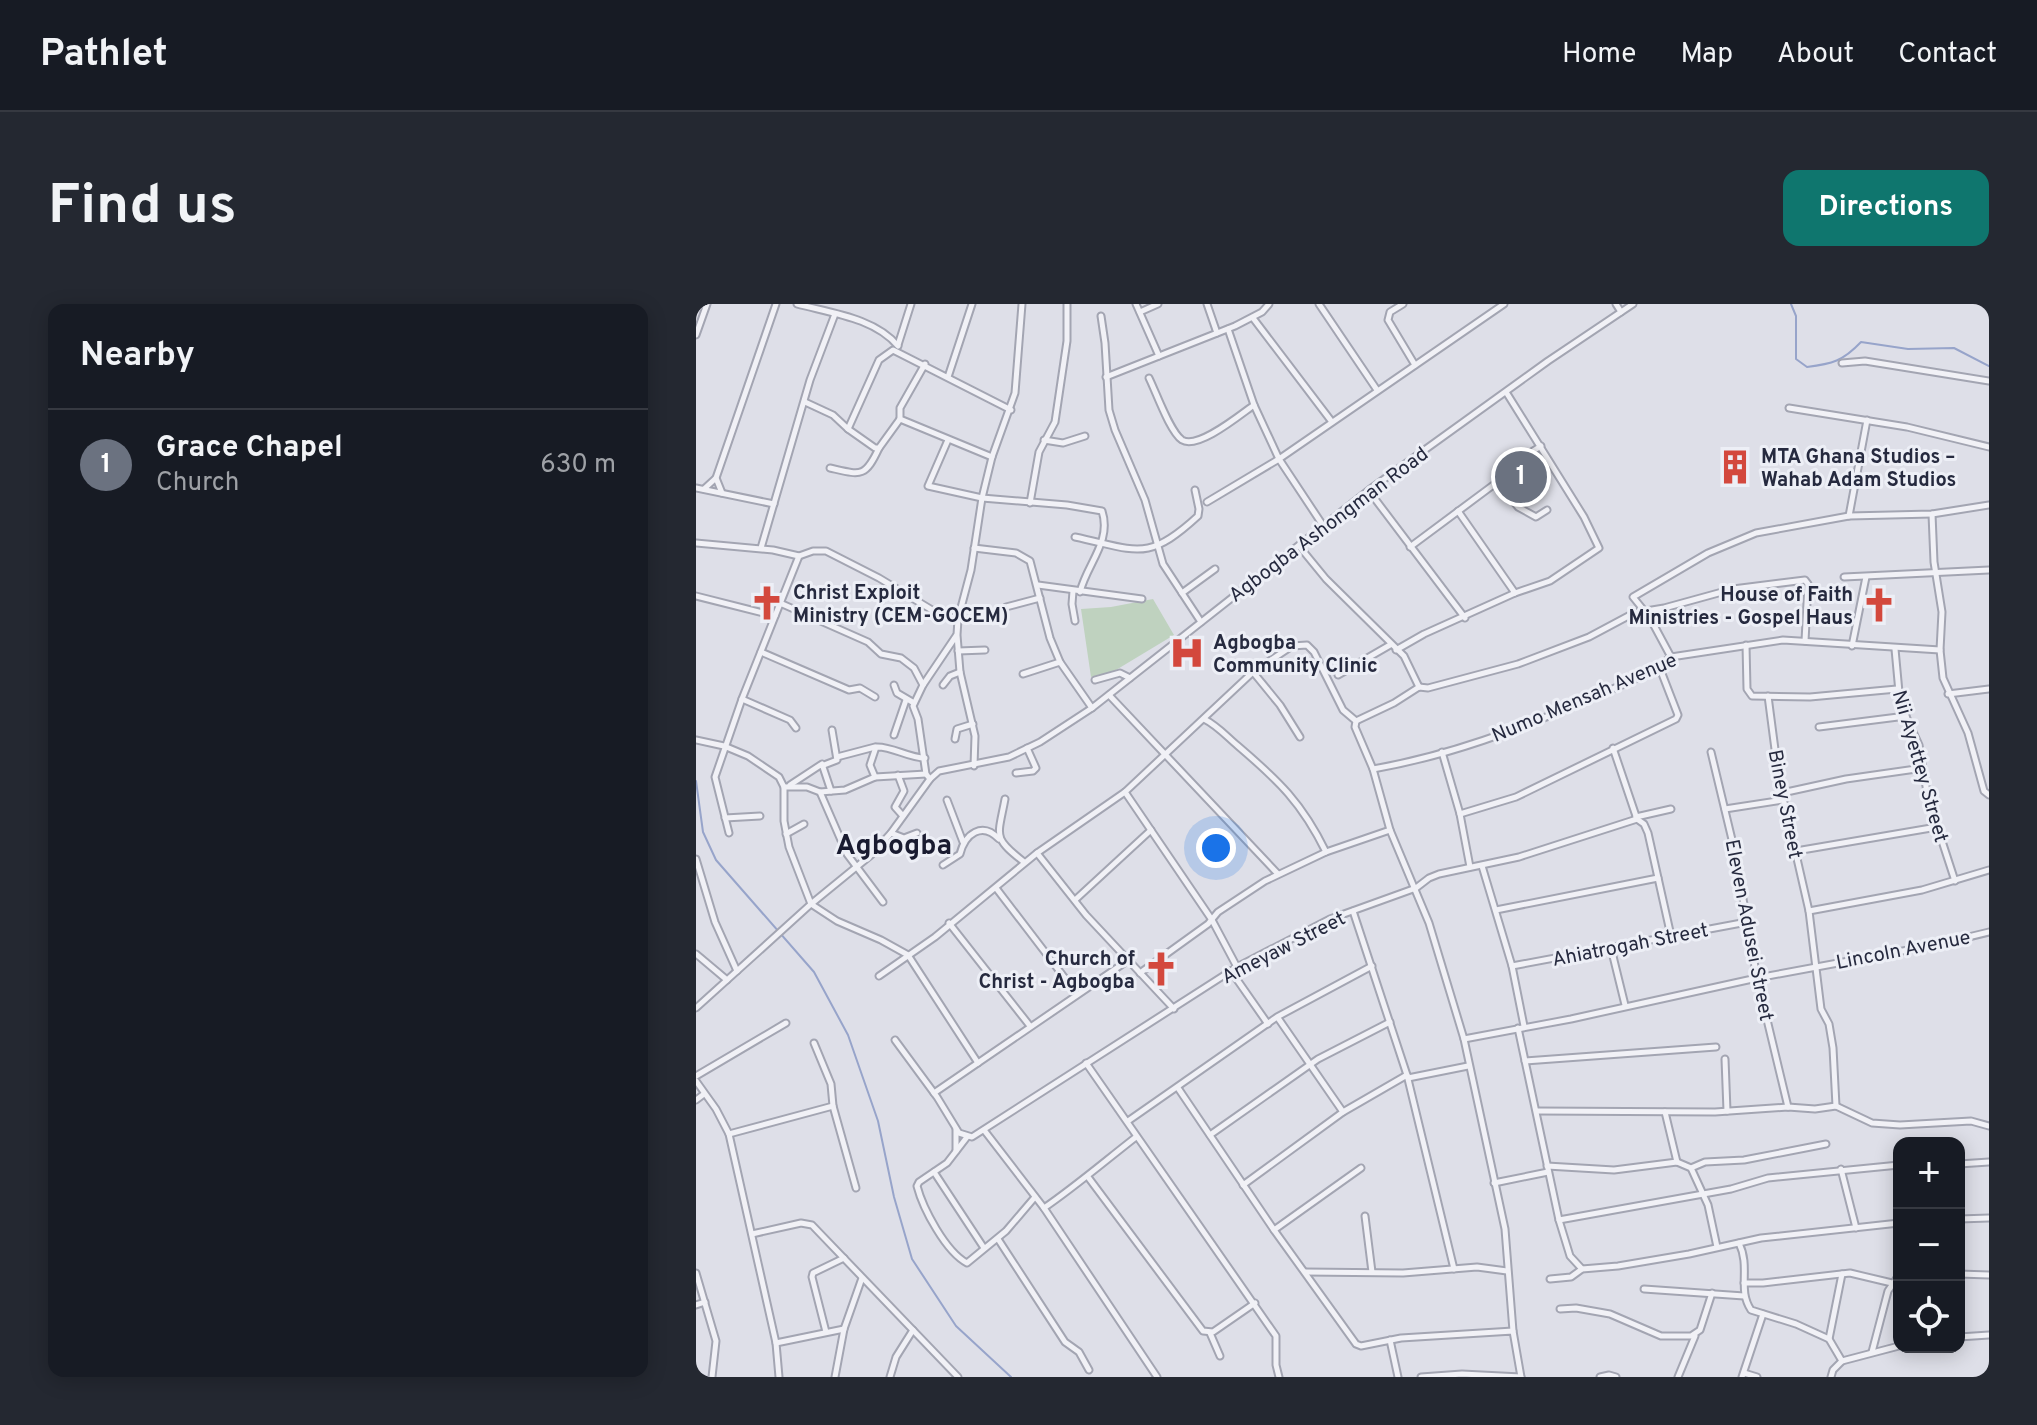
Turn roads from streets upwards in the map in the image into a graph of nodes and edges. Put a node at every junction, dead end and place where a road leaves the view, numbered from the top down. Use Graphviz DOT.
graph roads {
  1 [pos="707,304"];
  2 [pos="776,304"];
  3 [pos="797,304"];
  4 [pos="911,304"];
  5 [pos="972,304"];
  6 [pos="1022,304"];
  7 [pos="1067,304"];
  8 [pos="1136,304"];
  9 [pos="1158,304"];
  10 [pos="1207,304"];
  11 [pos="1269,304"];
  12 [pos="1319,304"];
  13 [pos="1403,304"];
  14 [pos="1504,304"];
  15 [pos="1616,304"];
  16 [pos="1633,304"];
  17 [pos="1140,312"];
  18 [pos="1621,312"];
  19 [pos="835,314"];
  20 [pos="1101,316"];
  21 [pos="1253,318"];
  22 [pos="1228,329"];
  23 [pos="902,331"];
  24 [pos="1217,333"];
  25 [pos="887,334"];
  26 [pos="696,335"];
  27 [pos="898,348"];
  28 [pos="1159,356"];
  29 [pos="1842,363"];
  30 [pos="925,364"];
  31 [pos="1415,365"];
  32 [pos="948,377"];
  33 [pos="1106,377"];
  34 [pos="1149,378"];
  35 [pos="1989,381"];
  36 [pos="1377,390"];
  37 [pos="1506,392"];
  38 [pos="805,402"];
  39 [pos="1254,405"];
  40 [pos="1789,408"];
  41 [pos="1011,410"];
  42 [pos="900,419"];
  43 [pos="1867,420"];
  44 [pos="1332,422"];
  45 [pos="848,429"];
  46 [pos="1085,436"];
  47 [pos="948,440"];
  48 [pos="1044,440"];
  49 [pos="1541,446"];
  50 [pos="1989,447"];
  51 [pos="879,448"];
  52 [pos="992,457"];
  53 [pos="1279,459"];
  54 [pos="830,468"];
  55 [pos="716,478"];
  56 [pos="1496,483"];
  57 [pos="696,488"];
  58 [pos="704,489"];
  59 [pos="1195,490"];
  60 [pos="1369,490"];
  61 [pos="722,493"];
  62 [pos="982,498"];
  63 [pos="1207,502"];
  64 [pos="1030,503"];
  65 [pos="774,504"];
  66 [pos="1989,505"];
  67 [pos="1547,510"];
  68 [pos="1458,511"];
  69 [pos="1932,514"];
  70 [pos="1849,516"];
  71 [pos="1324,527"];
  72 [pos="1075,537"];
  73 [pos="696,543"];
  74 [pos="1103,543"];
  75 [pos="1158,546"];
  76 [pos="1299,546"];
  77 [pos="1410,547"];
  78 [pos="761,548"];
  79 [pos="974,548"];
  80 [pos="799,556"];
  81 [pos="1215,569"];
  82 [pos="1989,570"];
  83 [pos="1937,571"];
  84 [pos="1844,577"];
  85 [pos="1866,577"];
  86 [pos="1038,585"];
  87 [pos="1077,591"];
  88 [pos="1182,593"];
  89 [pos="1515,593"];
  90 [pos="696,596"];
  91 [pos="1040,598"];
  92 [pos="1142,599"];
  93 [pos="780,603"];
  94 [pos="1006,607"];
  95 [pos="1644,612"];
  96 [pos="775,616"];
  97 [pos="1465,618"];
  98 [pos="958,619"];
  99 [pos="1075,621"];
  100 [pos="1201,622"];
  101 [pos="957,635"];
  102 [pos="1805,641"];
  103 [pos="1746,645"];
  104 [pos="1852,646"];
  105 [pos="1393,648"];
  106 [pos="1895,649"];
  107 [pos="985,650"];
  108 [pos="1940,650"];
  109 [pos="958,651"];
  110 [pos="761,652"];
  111 [pos="1671,657"];
  112 [pos="1060,662"];
  113 [pos="1659,666"];
  114 [pos="960,672"];
  115 [pos="1253,672"];
  116 [pos="1023,674"];
  117 [pos="1338,675"];
  118 [pos="1130,678"];
  119 [pos="1095,680"];
  120 [pos="894,685"];
  121 [pos="923,685"];
  122 [pos="943,685"];
  123 [pos="1419,687"];
  124 [pos="1897,689"];
  125 [pos="1989,689"];
  126 [pos="1948,694"];
  127 [pos="1109,695"];
  128 [pos="1768,696"];
  129 [pos="875,697"];
  130 [pos="742,699"];
  131 [pos="906,700"];
  132 [pos="914,703"];
  133 [pos="1092,708"];
  134 [pos="1906,716"];
  135 [pos="1204,718"];
  136 [pos="1356,721"];
  137 [pos="973,724"];
  138 [pos="1819,727"];
  139 [pos="796,728"];
  140 [pos="832,730"];
  141 [pos="894,735"];
  142 [pos="1300,737"];
  143 [pos="955,739"];
  144 [pos="696,740"];
  145 [pos="724,746"];
  146 [pos="876,747"];
  147 [pos="1027,748"];
  148 [pos="1613,748"];
  149 [pos="1442,752"];
  150 [pos="1711,752"];
  151 [pos="1165,754"];
  152 [pos="837,757"];
  153 [pos="925,758"];
  154 [pos="824,765"];
  155 [pos="974,766"];
  156 [pos="1923,768"];
  157 [pos="1373,769"];
  158 [pos="1016,773"];
  159 [pos="898,775"];
  160 [pos="875,777"];
  161 [pos="928,777"];
  162 [pos="786,787"];
  163 [pos="831,791"];
  164 [pos="820,792"];
  165 [pos="1125,792"];
  166 [pos="1989,795"];
  167 [pos="1782,796"];
  168 [pos="1005,799"];
  169 [pos="947,800"];
  170 [pos="1671,809"];
  171 [pos="1725,809"];
  172 [pos="1460,814"];
  173 [pos="760,816"];
  174 [pos="903,816"];
  175 [pos="725,818"];
  176 [pos="1636,818"];
  177 [pos="804,824"];
  178 [pos="1937,827"];
  179 [pos="1151,830"];
  180 [pos="1390,830"];
  181 [pos="729,833"];
  182 [pos="891,833"];
  183 [pos="917,833"];
  184 [pos="786,834"];
  185 [pos="999,839"];
  186 [pos="963,842"];
  187 [pos="1796,851"];
  188 [pos="1326,852"];
  189 [pos="1037,853"];
  190 [pos="696,859"];
  191 [pos="1024,862"];
  192 [pos="943,865"];
  193 [pos="858,866"];
  194 [pos="1482,866"];
  195 [pos="1470,867"];
  196 [pos="1989,870"];
  197 [pos="1278,874"];
  198 [pos="1658,878"];
  199 [pos="1955,881"];
  200 [pos="996,888"];
  201 [pos="1416,888"];
  202 [pos="1075,900"];
  203 [pos="883,902"];
  204 [pos="811,904"];
  205 [pos="1496,910"];
  206 [pos="1353,911"];
  207 [pos="1809,911"];
  208 [pos="1212,920"];
  209 [pos="1747,922"];
  210 [pos="949,923"];
  211 [pos="1989,932"];
  212 [pos="1671,936"];
  213 [pos="1611,948"];
  214 [pos="696,954"];
  215 [pos="908,955"];
  216 [pos="1127,961"];
  217 [pos="1372,966"];
  218 [pos="1512,966"];
  219 [pos="1816,967"];
  220 [pos="1234,969"];
  221 [pos="737,971"];
  222 [pos="1140,973"];
  223 [pos="879,976"];
  224 [pos="1757,978"];
  225 [pos="727,980"];
  226 [pos="1077,994"];
  227 [pos="1625,1006"];
  228 [pos="696,1008"];
  229 [pos="1174,1009"];
  230 [pos="1277,1017"];
  231 [pos="1390,1022"];
  232 [pos="786,1023"];
  233 [pos="1268,1024"];
  234 [pos="1030,1026"];
  235 [pos="1521,1027"];
  236 [pos="1464,1039"];
  237 [pos="895,1040"];
  238 [pos="814,1043"];
  239 [pos="1716,1047"];
  240 [pos="1725,1059"];
  241 [pos="1525,1061"];
  242 [pos="978,1063"];
  243 [pos="1086,1063"];
  244 [pos="1310,1065"];
  245 [pos="1468,1066"];
  246 [pos="1408,1076"];
  247 [pos="696,1079"];
  248 [pos="1178,1088"];
  249 [pos="934,1093"];
  250 [pos="704,1094"];
  251 [pos="696,1100"];
  252 [pos="833,1106"];
  253 [pos="1836,1106"];
  254 [pos="1788,1107"];
  255 [pos="1537,1111"];
  256 [pos="1727,1111"];
  257 [pos="1343,1112"];
  258 [pos="1665,1112"];
  259 [pos="1128,1121"];
  260 [pos="1989,1126"];
  261 [pos="984,1130"];
  262 [pos="958,1131"];
  263 [pos="729,1134"];
  264 [pos="1210,1135"];
  265 [pos="967,1137"];
  266 [pos="1136,1137"];
  267 [pos="1826,1144"];
  268 [pos="956,1153"];
  269 [pos="1677,1162"];
  270 [pos="1989,1162"];
  271 [pos="1965,1164"];
  272 [pos="1893,1165"];
  273 [pos="1361,1168"];
  274 [pos="1691,1168"];
  275 [pos="1548,1169"];
  276 [pos="1841,1169"];
  277 [pos="934,1172"];
  278 [pos="1088,1177"];
  279 [pos="1494,1183"];
  280 [pos="1243,1185"];
  281 [pos="856,1188"];
  282 [pos="1701,1194"];
  283 [pos="1035,1197"];
  284 [pos="1044,1208"];
  285 [pos="1365,1216"];
  286 [pos="1989,1218"];
  287 [pos="1965,1219"];
  288 [pos="1559,1220"];
  289 [pos="1893,1224"];
  290 [pos="1856,1228"];
  291 [pos="1274,1230"];
  292 [pos="752,1234"];
  293 [pos="998,1239"];
  294 [pos="1739,1243"];
  295 [pos="1717,1247"];
  296 [pos="984,1248"];
  297 [pos="844,1258"];
  298 [pos="1454,1269"];
  299 [pos="1582,1269"];
  300 [pos="1507,1271"];
  301 [pos="1304,1272"];
  302 [pos="1372,1272"];
  303 [pos="696,1273"];
  304 [pos="1842,1274"];
  305 [pos="1965,1274"];
  306 [pos="1989,1275"];
  307 [pos="862,1278"];
  308 [pos="1550,1279"];
  309 [pos="1744,1283"];
  310 [pos="1892,1283"];
  311 [pos="1644,1289"];
  312 [pos="1712,1293"];
  313 [pos="1744,1296"];
  314 [pos="705,1302"];
  315 [pos="1255,1303"];
  316 [pos="696,1305"];
  317 [pos="1560,1309"];
  318 [pos="1763,1314"];
  319 [pos="844,1329"];
  320 [pos="913,1330"];
  321 [pos="1513,1331"];
  322 [pos="826,1332"];
  323 [pos="1210,1333"];
  324 [pos="1697,1334"];
  325 [pos="1989,1335"];
  326 [pos="1965,1337"];
  327 [pos="1829,1339"];
  328 [pos="1390,1340"];
  329 [pos="776,1343"];
  330 [pos="1893,1347"];
  331 [pos="1872,1352"];
  332 [pos="1220,1356"];
  333 [pos="1842,1361"];
  334 [pos="1089,1370"];
  335 [pos="1743,1375"];
  336 [pos="1462,1376"];
  337 [pos="712,1377"];
  338 [pos="779,1377"];
  339 [pos="835,1377"];
  340 [pos="890,1377"];
  341 [pos="958,1377"];
  342 [pos="1157,1377"];
  343 [pos="1279,1377"];
  344 [pos="1398,1377"];
  345 [pos="1421,1377"];
  346 [pos="1521,1377"];
  347 [pos="1600,1377"];
  348 [pos="1616,1377"];
  349 [pos="1678,1377"];
  350 [pos="1757,1377"];
  351 [pos="1831,1377"];
  1 -- 26 [label="street"];
  2 -- 55 [label="street"];
  3 -- 19 [label="street"];
  4 -- 23 [label="street"];
  5 -- 32 [label="street"];
  6 -- 41 [label="street"];
  7 -- 48 [label="street"];
  8 -- 17 [label="street"];
  9 -- 17 [label="street"];
  10 -- 24 [label="street"];
  11 -- 21 [label="street"];
  12 -- 36 [label="street"];
  13 -- 31 [label="street"];
  14 -- 31 [label="street"];
  15 -- 18 [label="street"];
  16 -- 18 [label="street, Agbogba Ashongman Road"];
  17 -- 28 [label="street"];
  18 -- 37 [label="street, Agbogba Ashongman Road"];
  19 -- 25 [label="street"];
  19 -- 38 [label="street"];
  20 -- 33 [label="street"];
  21 -- 22 [label="street"];
  21 -- 44 [label="street"];
  22 -- 24 [label="street"];
  22 -- 39 [label="street"];
  23 -- 25 [label="street"];
  23 -- 27 [label="street"];
  24 -- 28 [label="street"];
  25 -- 27 [label="street"];
  27 -- 30 [label="street"];
  27 -- 45 [label="street"];
  28 -- 33 [label="street"];
  29 -- 35 [label="street"];
  30 -- 32 [label="street"];
  30 -- 42 [label="street"];
  31 -- 36 [label="street"];
  32 -- 41 [label="street"];
  33 -- 75 [label="street"];
  34 -- 39 [label="street"];
  36 -- 44 [label="street"];
  37 -- 49 [label="street"];
  37 -- 60 [label="street, Agbogba Ashongman Road"];
  38 -- 45 [label="street"];
  38 -- 65 [label="street"];
  39 -- 53 [label="street"];
  40 -- 43 [label="street"];
  41 -- 52 [label="street"];
  42 -- 47 [label="street"];
  42 -- 51 [label="street"];
  43 -- 50 [label="street"];
  43 -- 70 [label="street"];
  44 -- 53 [label="street"];
  45 -- 51 [label="street"];
  46 -- 48 [label="street"];
  47 -- 52 [label="street"];
  47 -- 62 [label="street"];
  48 -- 64 [label="street"];
  49 -- 56 [label="street"];
  49 -- 89 [label="street"];
  51 -- 54 [label="street"];
  52 -- 62 [label="street"];
  53 -- 63 [label="street"];
  53 -- 71 [label="street"];
  55 -- 58 [label="street"];
  55 -- 61 [label="street"];
  56 -- 67 [label="street"];
  56 -- 68 [label="street"];
  57 -- 58 [label="street"];
  58 -- 61 [label="street"];
  59 -- 75 [label="street"];
  60 -- 71 [label="street, Agbogba Ashongman Road"];
  60 -- 77 [label="street"];
  61 -- 65 [label="street"];
  62 -- 64 [label="street"];
  62 -- 79 [label="street"];
  64 -- 74 [label="street"];
  65 -- 78 [label="street"];
  66 -- 69 [label="street"];
  68 -- 77 [label="street"];
  68 -- 89 [label="street"];
  69 -- 70 [label="street"];
  69 -- 83 [label="street"];
  70 -- 95 [label="street"];
  71 -- 76 [label="street, Agbogba Ashongman Road"];
  72 -- 74 [label="street"];
  73 -- 78 [label="street"];
  74 -- 75 [label="street"];
  74 -- 87 [label="street"];
  75 -- 88 [label="street"];
  76 -- 100 [label="street, Agbogba Ashongman Road"];
  76 -- 105 [label="street"];
  77 -- 97 [label="street"];
  78 -- 80 [label="street"];
  79 -- 86 [label="street"];
  79 -- 98 [label="street"];
  80 -- 93 [label="street"];
  80 -- 98 [label="street"];
  81 -- 88 [label="street"];
  82 -- 83 [label="street"];
  83 -- 85 [label="street"];
  83 -- 108 [label="street"];
  84 -- 85 [label="street"];
  85 -- 104 [label="street"];
  86 -- 87 [label="street"];
  86 -- 91 [label="street"];
  87 -- 92 [label="street"];
  87 -- 99 [label="street"];
  88 -- 100 [label="street"];
  89 -- 97 [label="street"];
  90 -- 96 [label="street"];
  91 -- 94 [label="street"];
  91 -- 112 [label="street"];
  93 -- 96 [label="street"];
  93 -- 121 [label="street"];
  95 -- 102 [label="street"];
  95 -- 111 [label="street"];
  95 -- 123 [label="street"];
  96 -- 110 [label="street"];
  97 -- 105 [label="street"];
  98 -- 101 [label="street"];
  100 -- 118 [label="street, Agbogba Ashongman Road"];
  101 -- 109 [label="street"];
  101 -- 121 [label="street"];
  102 -- 103 [label="street, Numo Mensah Avenue"];
  102 -- 104 [label="street, Numo Mensah Avenue"];
  103 -- 111 [label="street, Numo Mensah Avenue"];
  103 -- 128 [label="street"];
  104 -- 106 [label="street, Numo Mensah Avenue"];
  105 -- 117 [label="street"];
  105 -- 123 [label="street"];
  106 -- 108 [label="street, Numo Mensah Avenue"];
  106 -- 124 [label="street, Nii Ayettey Street"];
  107 -- 109 [label="street"];
  108 -- 126 [label="street"];
  109 -- 114 [label="street"];
  110 -- 129 [label="street"];
  110 -- 130 [label="street"];
  111 -- 113 [label="street, Numo Mensah Avenue"];
  112 -- 116 [label="street"];
  112 -- 133 [label="street"];
  113 -- 148 [label="street"];
  113 -- 149 [label="street, Numo Mensah Avenue"];
  114 -- 122 [label="street"];
  114 -- 137 [label="street"];
  115 -- 135 [label="street"];
  115 -- 136 [label="street"];
  115 -- 142 [label="street"];
  118 -- 119 [label="street"];
  118 -- 127 [label="street, Agbogba Ashongman Road"];
  120 -- 131 [label="street"];
  121 -- 132 [label="street"];
  123 -- 136 [label="street"];
  124 -- 128 [label="street"];
  124 -- 134 [label="street, Nii Ayettey Street"];
  125 -- 126 [label="street"];
  126 -- 166 [label="street"];
  127 -- 133 [label="street, Agbogba Ashongman Road"];
  127 -- 151 [label="street"];
  128 -- 167 [label="street, Biney Street"];
  130 -- 139 [label="street"];
  130 -- 145 [label="street"];
  131 -- 132 [label="street"];
  131 -- 141 [label="street"];
  132 -- 153 [label="street"];
  133 -- 147 [label="street, Agbogba Ashongman Road"];
  134 -- 138 [label="street"];
  134 -- 156 [label="street, Nii Ayettey Street"];
  135 -- 151 [label="street"];
  135 -- 188 [label="street"];
  136 -- 157 [label="street"];
  137 -- 143 [label="street"];
  137 -- 155 [label="street"];
  140 -- 152 [label="street"];
  144 -- 145 [label="street"];
  145 -- 162 [label="street"];
  145 -- 175 [label="street"];
  146 -- 152 [label="street"];
  146 -- 153 [label="street"];
  146 -- 160 [label="street"];
  147 -- 155 [label="street, Agbogba Ashongman Road"];
  147 -- 158 [label="street"];
  148 -- 172 [label="street"];
  148 -- 176 [label="street"];
  149 -- 157 [label="street, Numo Mensah Avenue"];
  149 -- 172 [label="street"];
  150 -- 171 [label="street, Eleven Adusei Street"];
  151 -- 165 [label="street"];
  151 -- 197 [label="street"];
  152 -- 154 [label="street"];
  153 -- 161 [label="street"];
  154 -- 162 [label="street"];
  154 -- 163 [label="street"];
  155 -- 161 [label="street, Agbogba Ashongman Road"];
  156 -- 167 [label="street"];
  156 -- 178 [label="street, Nii Ayettey Street"];
  157 -- 180 [label="street"];
  159 -- 160 [label="street, Agbogba Ashongman Road"];
  159 -- 161 [label="street, Agbogba Ashongman Road"];
  159 -- 174 [label="street"];
  160 -- 163 [label="street, Agbogba Ashongman Road"];
  161 -- 174 [label="street"];
  162 -- 164 [label="street, Agbogba Ashongman Road"];
  162 -- 184 [label="street"];
  163 -- 164 [label="street, Agbogba Ashongman Road"];
  164 -- 193 [label="street"];
  165 -- 179 [label="street"];
  165 -- 189 [label="street"];
  167 -- 171 [label="street"];
  167 -- 187 [label="street, Biney Street"];
  168 -- 185 [label="street"];
  169 -- 186 [label="street"];
  170 -- 176 [label="street, Ameyaw Street"];
  171 -- 209 [label="street, Eleven Adusei Street"];
  172 -- 195 [label="street"];
  173 -- 175 [label="street"];
  174 -- 182 [label="street"];
  175 -- 181 [label="street"];
  176 -- 194 [label="street, Ameyaw Street"];
  176 -- 198 [label="street"];
  177 -- 184 [label="street"];
  178 -- 187 [label="street"];
  178 -- 199 [label="street, Nii Ayettey Street"];
  179 -- 202 [label="street"];
  179 -- 208 [label="street"];
  180 -- 188 [label="street"];
  180 -- 201 [label="street"];
  182 -- 183 [label="street"];
  182 -- 193 [label="street"];
  184 -- 204 [label="street"];
  185 -- 186 [label="street"];
  185 -- 191 [label="street"];
  186 -- 192 [label="street"];
  187 -- 207 [label="street, Biney Street"];
  188 -- 197 [label="street"];
  189 -- 191 [label="street"];
  189 -- 202 [label="street"];
  190 -- 221 [label="street"];
  191 -- 200 [label="street"];
  193 -- 203 [label="street"];
  193 -- 204 [label="street"];
  194 -- 195 [label="street, Ameyaw Street"];
  194 -- 205 [label="street"];
  195 -- 201 [label="street, Ameyaw Street"];
  196 -- 199 [label="street"];
  197 -- 208 [label="street"];
  198 -- 205 [label="street"];
  198 -- 212 [label="street"];
  199 -- 207 [label="street"];
  200 -- 210 [label="street"];
  200 -- 226 [label="street"];
  201 -- 206 [label="street, Ameyaw Street"];
  201 -- 236 [label="street"];
  202 -- 216 [label="street"];
  204 -- 215 [label="street"];
  204 -- 221 [label="street"];
  205 -- 218 [label="street"];
  206 -- 217 [label="street"];
  206 -- 220 [label="street, Ameyaw Street"];
  207 -- 219 [label="street, Biney Street"];
  208 -- 220 [label="street"];
  208 -- 222 [label="street"];
  209 -- 212 [label="street, Ahiatrogah Street"];
  209 -- 224 [label="street, Eleven Adusei Street"];
  210 -- 215 [label="street"];
  210 -- 234 [label="street"];
  211 -- 219 [label="street, Lincoln Avenue"];
  212 -- 213 [label="street, Ahiatrogah Street"];
  213 -- 218 [label="street, Ahiatrogah Street"];
  213 -- 227 [label="street"];
  214 -- 225 [label="street"];
  215 -- 223 [label="street"];
  215 -- 242 [label="street"];
  216 -- 222 [label="street"];
  216 -- 226 [label="street"];
  217 -- 230 [label="street"];
  217 -- 231 [label="street"];
  218 -- 235 [label="street"];
  219 -- 224 [label="street, Lincoln Avenue"];
  219 -- 253 [label="street, Biney Street"];
  220 -- 229 [label="street, Ameyaw Street"];
  220 -- 233 [label="street"];
  221 -- 225 [label="street"];
  222 -- 229 [label="street"];
  224 -- 227 [label="street, Lincoln Avenue"];
  224 -- 254 [label="street, Eleven Adusei Street"];
  225 -- 228 [label="street"];
  226 -- 234 [label="street"];
  227 -- 235 [label="street, Lincoln Avenue"];
  229 -- 243 [label="street, Ameyaw Street"];
  230 -- 233 [label="street"];
  230 -- 244 [label="street"];
  231 -- 244 [label="street"];
  231 -- 246 [label="street"];
  232 -- 247 [label="street"];
  233 -- 248 [label="street"];
  234 -- 242 [label="street"];
  235 -- 236 [label="street, Lincoln Avenue"];
  235 -- 241 [label="street"];
  236 -- 245 [label="street"];
  237 -- 249 [label="street"];
  238 -- 252 [label="street"];
  239 -- 241 [label="street"];
  240 -- 256 [label="street"];
  241 -- 255 [label="street"];
  242 -- 249 [label="street"];
  243 -- 259 [label="street"];
  243 -- 261 [label="street, Ameyaw Street"];
  244 -- 257 [label="street"];
  244 -- 264 [label="street"];
  245 -- 246 [label="street"];
  245 -- 279 [label="street"];
  246 -- 257 [label="street"];
  246 -- 298 [label="street"];
  247 -- 250 [label="street"];
  248 -- 259 [label="street"];
  248 -- 264 [label="street"];
  249 -- 262 [label="street"];
  250 -- 251 [label="street"];
  250 -- 263 [label="street"];
  252 -- 263 [label="street"];
  252 -- 281 [label="street"];
  253 -- 254 [label="street"];
  253 -- 260 [label="street"];
  254 -- 256 [label="street"];
  255 -- 258 [label="street"];
  255 -- 275 [label="street"];
  256 -- 258 [label="street"];
  257 -- 280 [label="street"];
  258 -- 269 [label="street"];
  259 -- 266 [label="street"];
  261 -- 265 [label="street, Ameyaw Street"];
  261 -- 283 [label="street"];
  262 -- 265 [label="street"];
  262 -- 268 [label="street"];
  263 -- 292 [label="street"];
  264 -- 280 [label="street"];
  265 -- 268 [label="street"];
  266 -- 278 [label="street"];
  266 -- 315 [label="street"];
  267 -- 274 [label="street"];
  268 -- 277 [label="street"];
  269 -- 274 [label="street"];
  269 -- 275 [label="street"];
  270 -- 271 [label="street"];
  272 -- 276 [label="street"];
  273 -- 291 [label="street"];
  274 -- 282 [label="street"];
  275 -- 279 [label="street"];
  275 -- 288 [label="street"];
  276 -- 282 [label="street"];
  276 -- 290 [label="street"];
  277 -- 296 [label="street"];
  277 -- 296 [label="street"];
  278 -- 284 [label="street"];
  278 -- 323 [label="street"];
  279 -- 300 [label="street"];
  280 -- 291 [label="street"];
  282 -- 288 [label="street"];
  282 -- 295 [label="street"];
  283 -- 284 [label="street"];
  283 -- 293 [label="street"];
  284 -- 342 [label="street"];
  285 -- 302 [label="street"];
  286 -- 287 [label="street"];
  288 -- 299 [label="street"];
  289 -- 290 [label="street"];
  290 -- 294 [label="street"];
  291 -- 301 [label="street"];
  292 -- 297 [label="street"];
  292 -- 329 [label="street"];
  293 -- 296 [label="street"];
  293 -- 334 [label="street"];
  294 -- 295 [label="street"];
  294 -- 309 [label="street"];
  295 -- 299 [label="street"];
  297 -- 307 [label="street"];
  297 -- 322 [label="street"];
  298 -- 300 [label="street"];
  298 -- 302 [label="street"];
  299 -- 308 [label="street"];
  300 -- 321 [label="street"];
  301 -- 302 [label="street"];
  301 -- 328 [label="street"];
  303 -- 314 [label="street"];
  304 -- 309 [label="street"];
  304 -- 310 [label="street"];
  304 -- 327 [label="street"];
  305 -- 306 [label="street"];
  307 -- 319 [label="street"];
  307 -- 320 [label="street"];
  309 -- 313 [label="street"];
  310 -- 331 [label="street"];
  311 -- 312 [label="street"];
  312 -- 313 [label="street"];
  312 -- 324 [label="street"];
  313 -- 318 [label="street"];
  314 -- 316 [label="street"];
  314 -- 337 [label="street"];
  315 -- 323 [label="street"];
  315 -- 343 [label="street"];
  317 -- 324 [label="street"];
  318 -- 327 [label="street"];
  318 -- 335 [label="street"];
  319 -- 322 [label="street"];
  319 -- 339 [label="street"];
  320 -- 340 [label="street"];
  320 -- 341 [label="street"];
  321 -- 328 [label="street"];
  321 -- 346 [label="street"];
  322 -- 329 [label="street"];
  323 -- 332 [label="street"];
  324 -- 349 [label="street"];
  325 -- 326 [label="street"];
  327 -- 333 [label="street"];
  328 -- 344 [label="street"];
  329 -- 338 [label="street"];
  330 -- 331 [label="street"];
  331 -- 333 [label="street"];
  333 -- 351 [label="street"];
  335 -- 350 [label="street"];
  336 -- 345 [label="street"];
  336 -- 346 [label="street"];
  347 -- 348 [label="street"];
}
